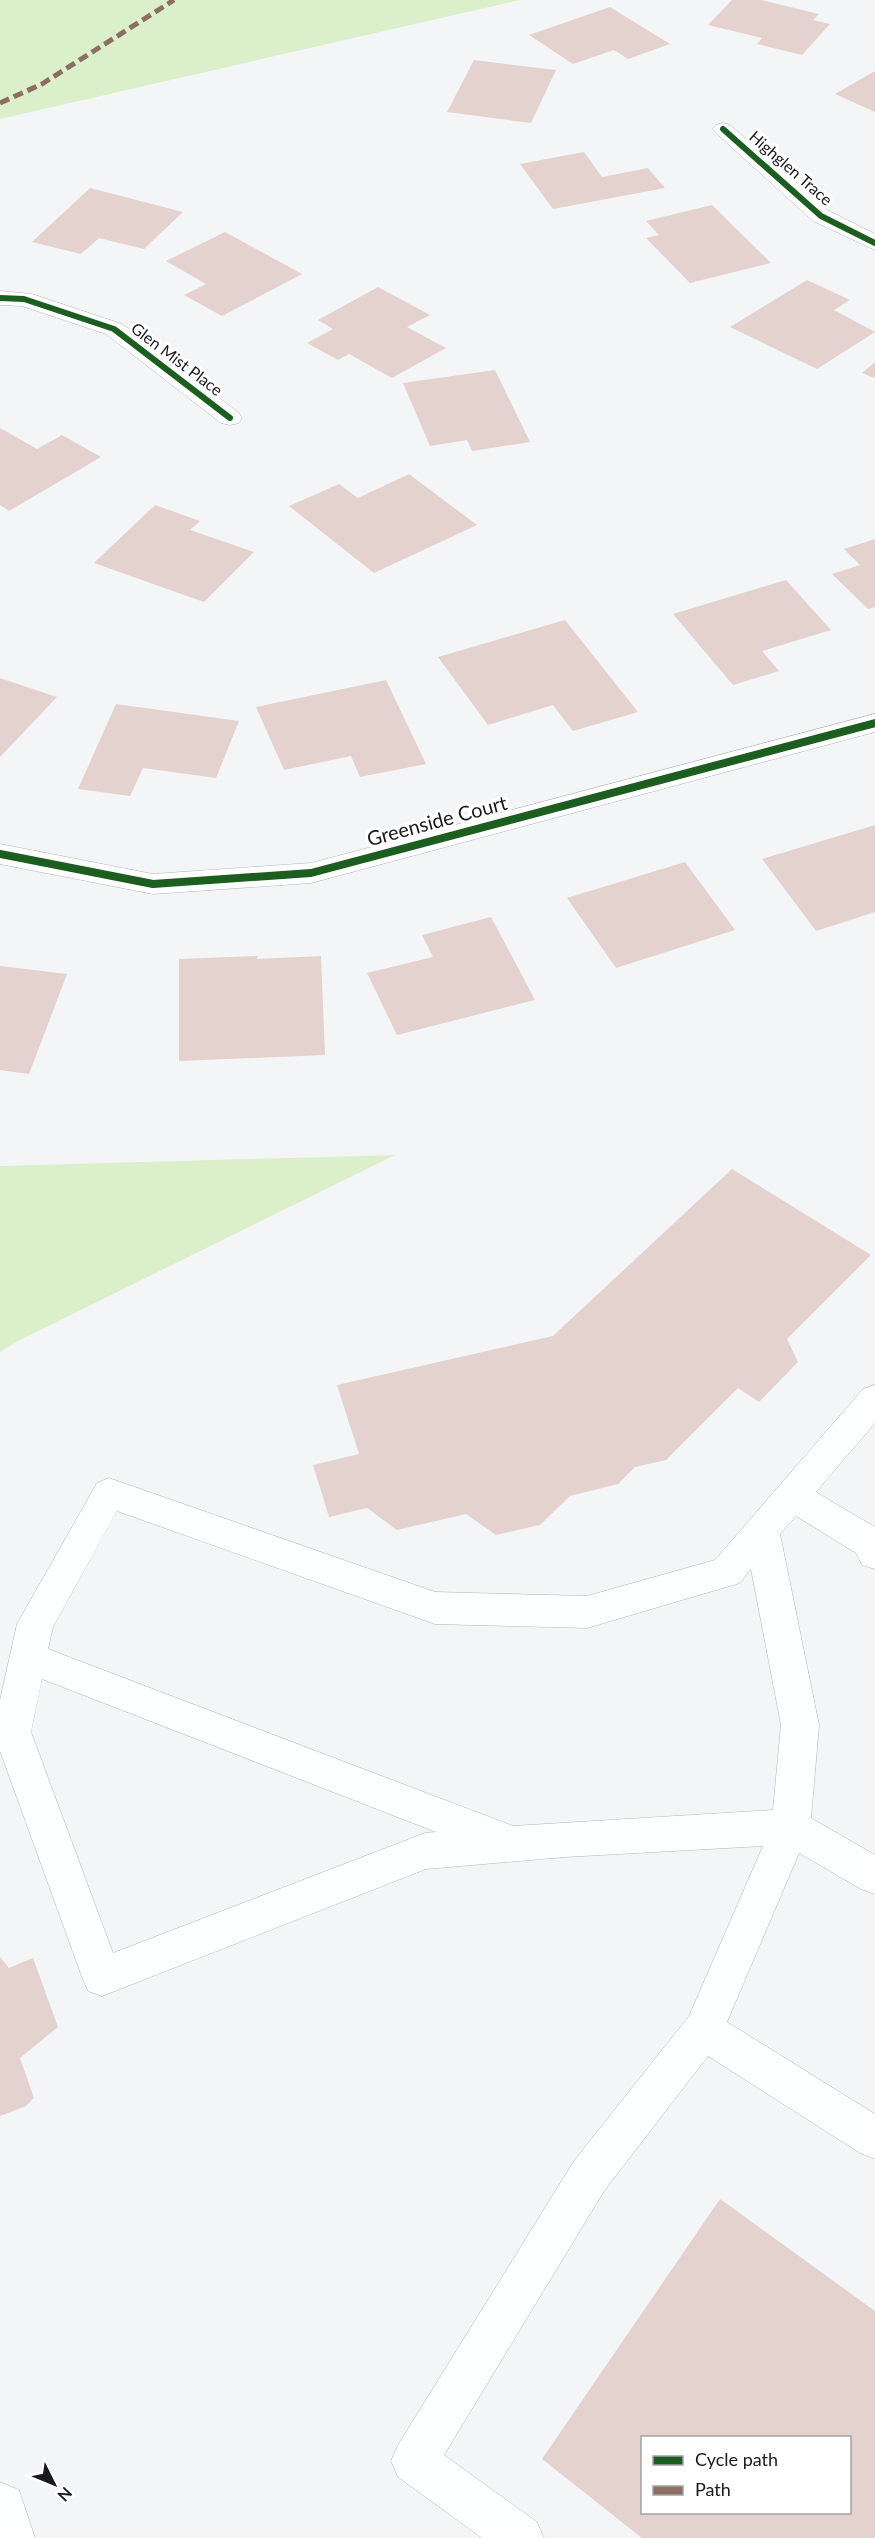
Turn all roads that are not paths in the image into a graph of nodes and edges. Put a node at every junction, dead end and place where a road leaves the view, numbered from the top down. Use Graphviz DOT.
graph roads {
  1 [pos="723,129"];
  2 [pos="875,243"];
  3 [pos="0,298"];
  4 [pos="230,418"];
  5 [pos="875,723"];
  6 [pos="0,854"];
  7 [pos="875,1399"];
  8 [pos="792,1495"];
  9 [pos="762,1531"];
  10 [pos="873,1544"];
  11 [pos="28,1658"];
  12 [pos="791,1827"];
  13 [pos="514,1843"];
  14 [pos="875,1876"];
  15 [pos="703,2030"];
  16 [pos="875,2138"];
  17 [pos="0,2505"];
  18 [pos="12,2538"];
  19 [pos="521,2538"];
  1 -- 2 [label="street, Highglen Trace"];
  3 -- 4 [label="street, Glen Mist Place"];
  5 -- 6 [label="street, Greenside Court"];
  7 -- 8 [label="street"];
  8 -- 9 [label="street"];
  8 -- 10 [label="street"];
  9 -- 11 [label="street"];
  9 -- 12 [label="street"];
  11 -- 13 [label="street"];
  11 -- 13 [label="street"];
  12 -- 13 [label="street"];
  12 -- 14 [label="street"];
  12 -- 15 [label="street"];
  15 -- 16 [label="street"];
  15 -- 19 [label="street"];
  17 -- 18 [label="street"];
}
